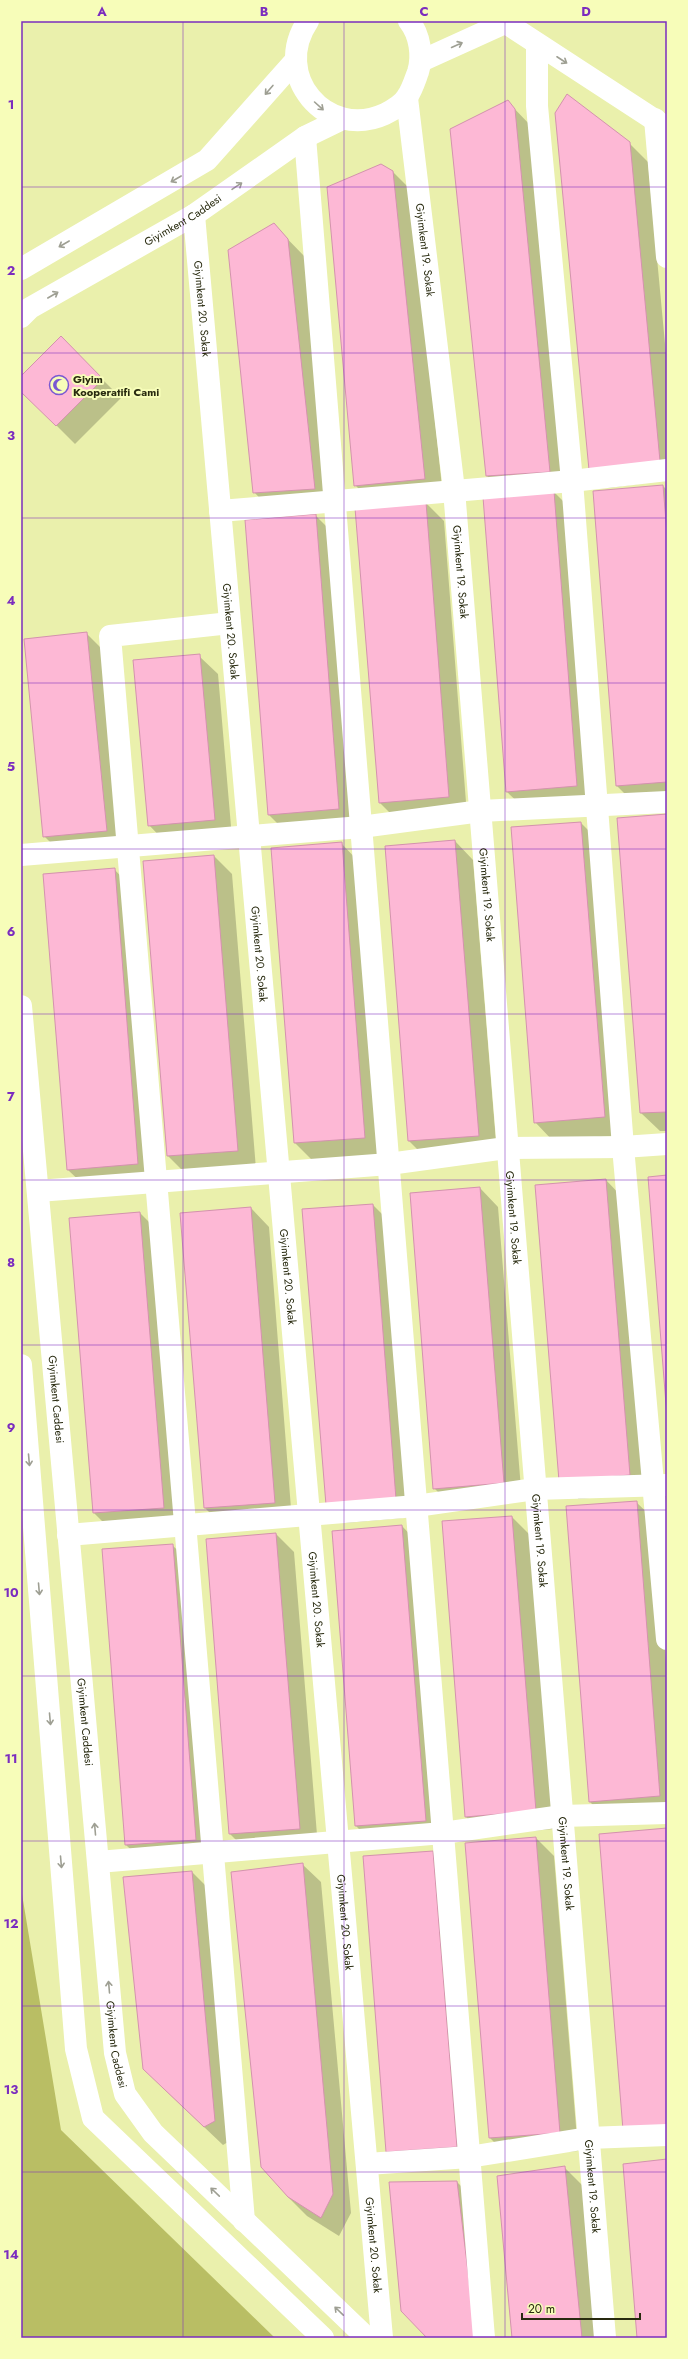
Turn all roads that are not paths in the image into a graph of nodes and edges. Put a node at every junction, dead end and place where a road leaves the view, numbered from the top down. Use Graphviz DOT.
graph roads {
  1 [pos="291,21"];
  2 [pos="308,21"];
  3 [pos="409,21"];
  4 [pos="508,22"];
  5 [pos="537,44"];
  6 [pos="296,52"];
  7 [pos="421,61"];
  8 [pos="407,98"];
  9 [pos="342,119"];
  10 [pos="661,124"];
  11 [pos="305,137"];
  12 [pos="194,215"];
  13 [pos="667,257"];
  14 [pos="21,269"];
  15 [pos="21,317"];
  16 [pos="667,470"];
  17 [pos="572,481"];
  18 [pos="454,490"];
  19 [pos="334,500"];
  20 [pos="220,510"];
  21 [pos="230,622"];
  22 [pos="667,802"];
  23 [pos="596,807"];
  24 [pos="481,811"];
  25 [pos="361,827"];
  26 [pos="249,836"];
  27 [pos="128,846"];
  28 [pos="21,855"];
  29 [pos="21,1006"];
  30 [pos="667,1144"];
  31 [pos="623,1147"];
  32 [pos="506,1148"];
  33 [pos="388,1164"];
  34 [pos="279,1173"];
  35 [pos="156,1182"];
  36 [pos="38,1191"];
  37 [pos="21,1365"];
  38 [pos="660,1486"];
  39 [pos="535,1489"];
  40 [pos="416,1506"];
  41 [pos="309,1515"];
  42 [pos="185,1525"];
  43 [pos="68,1535"];
  44 [pos="667,1639"];
  45 [pos="667,1813"];
  46 [pos="562,1816"];
  47 [pos="443,1833"];
  48 [pos="338,1842"];
  49 [pos="213,1852"];
  50 [pos="98,1862"];
  51 [pos="667,2136"];
  52 [pos="588,2138"];
  53 [pos="469,2157"];
  54 [pos="367,2164"];
  55 [pos="244,2221"];
  56 [pos="323,2338"];
  57 [pos="367,2338"];
  58 [pos="382,2338"];
  59 [pos="484,2338"];
  60 [pos="605,2338"];
  1 -- 6 [label="street"];
  2 -- 6 [label="street"];
  3 -- 7 [label="street"];
  4 -- 5 [label="street"];
  7 -- 4 [label="street, one-way"];
  5 -- 10 [label="street, one-way"];
  5 -- 17 [label="street"];
  6 -- 9 [label="street, one-way"];
  6 -- 14 [label="street, one-way"];
  7 -- 8 [label="street"];
  8 -- 9 [label="street"];
  8 -- 18 [label="street, Giyimkent 19. Sokak"];
  9 -- 11 [label="street, Giyimkent Caddesi"];
  10 -- 13 [label="street"];
  12 -- 11 [label="street, Giyimkent Caddesi, one-way"];
  11 -- 19 [label="street"];
  15 -- 12 [label="street, Giyimkent Caddesi, one-way"];
  12 -- 20 [label="street, Giyimkent 20. Sokak"];
  16 -- 17 [label="street"];
  17 -- 18 [label="street"];
  17 -- 23 [label="street"];
  18 -- 19 [label="street"];
  18 -- 24 [label="street, Giyimkent 19. Sokak"];
  19 -- 20 [label="street"];
  19 -- 25 [label="street"];
  20 -- 21 [label="street, Giyimkent 20. Sokak"];
  21 -- 26 [label="street, Giyimkent 20. Sokak"];
  21 -- 27 [label="street"];
  22 -- 23 [label="street"];
  23 -- 24 [label="street"];
  23 -- 31 [label="street"];
  24 -- 25 [label="street"];
  24 -- 32 [label="street, Giyimkent 19. Sokak"];
  25 -- 26 [label="street"];
  25 -- 33 [label="street"];
  26 -- 27 [label="street"];
  26 -- 34 [label="street, Giyimkent 20. Sokak"];
  27 -- 28 [label="street"];
  27 -- 35 [label="street"];
  29 -- 36 [label="street, Giyimkent Caddesi"];
  30 -- 31 [label="street"];
  31 -- 32 [label="street"];
  31 -- 38 [label="street"];
  32 -- 33 [label="street"];
  32 -- 39 [label="street, Giyimkent 19. Sokak"];
  33 -- 34 [label="street"];
  33 -- 40 [label="street"];
  34 -- 35 [label="street"];
  34 -- 41 [label="street, Giyimkent 20. Sokak"];
  35 -- 36 [label="street"];
  35 -- 42 [label="street"];
  36 -- 43 [label="street, Giyimkent Caddesi"];
  37 -- 56 [label="street, one-way"];
  38 -- 39 [label="street"];
  38 -- 44 [label="street"];
  39 -- 40 [label="street"];
  39 -- 46 [label="street, Giyimkent 19. Sokak"];
  40 -- 41 [label="street"];
  40 -- 47 [label="street"];
  41 -- 42 [label="street"];
  41 -- 48 [label="street, Giyimkent 20. Sokak"];
  42 -- 43 [label="street"];
  42 -- 49 [label="street"];
  50 -- 43 [label="street, Giyimkent Caddesi, one-way"];
  45 -- 46 [label="street"];
  46 -- 47 [label="street"];
  46 -- 52 [label="street, Giyimkent 19. Sokak"];
  47 -- 48 [label="street"];
  47 -- 53 [label="street"];
  48 -- 49 [label="street"];
  48 -- 54 [label="street, Giyimkent 20. Sokak"];
  49 -- 50 [label="street"];
  49 -- 55 [label="street"];
  55 -- 50 [label="street, Giyimkent Caddesi, one-way"];
  51 -- 52 [label="street"];
  52 -- 53 [label="street"];
  52 -- 60 [label="street, Giyimkent 19. Sokak"];
  53 -- 54 [label="street"];
  53 -- 59 [label="street"];
  54 -- 58 [label="street, Giyimkent 20. Sokak"];
  57 -- 55 [label="street, Giyimkent Caddesi, one-way"];
}
